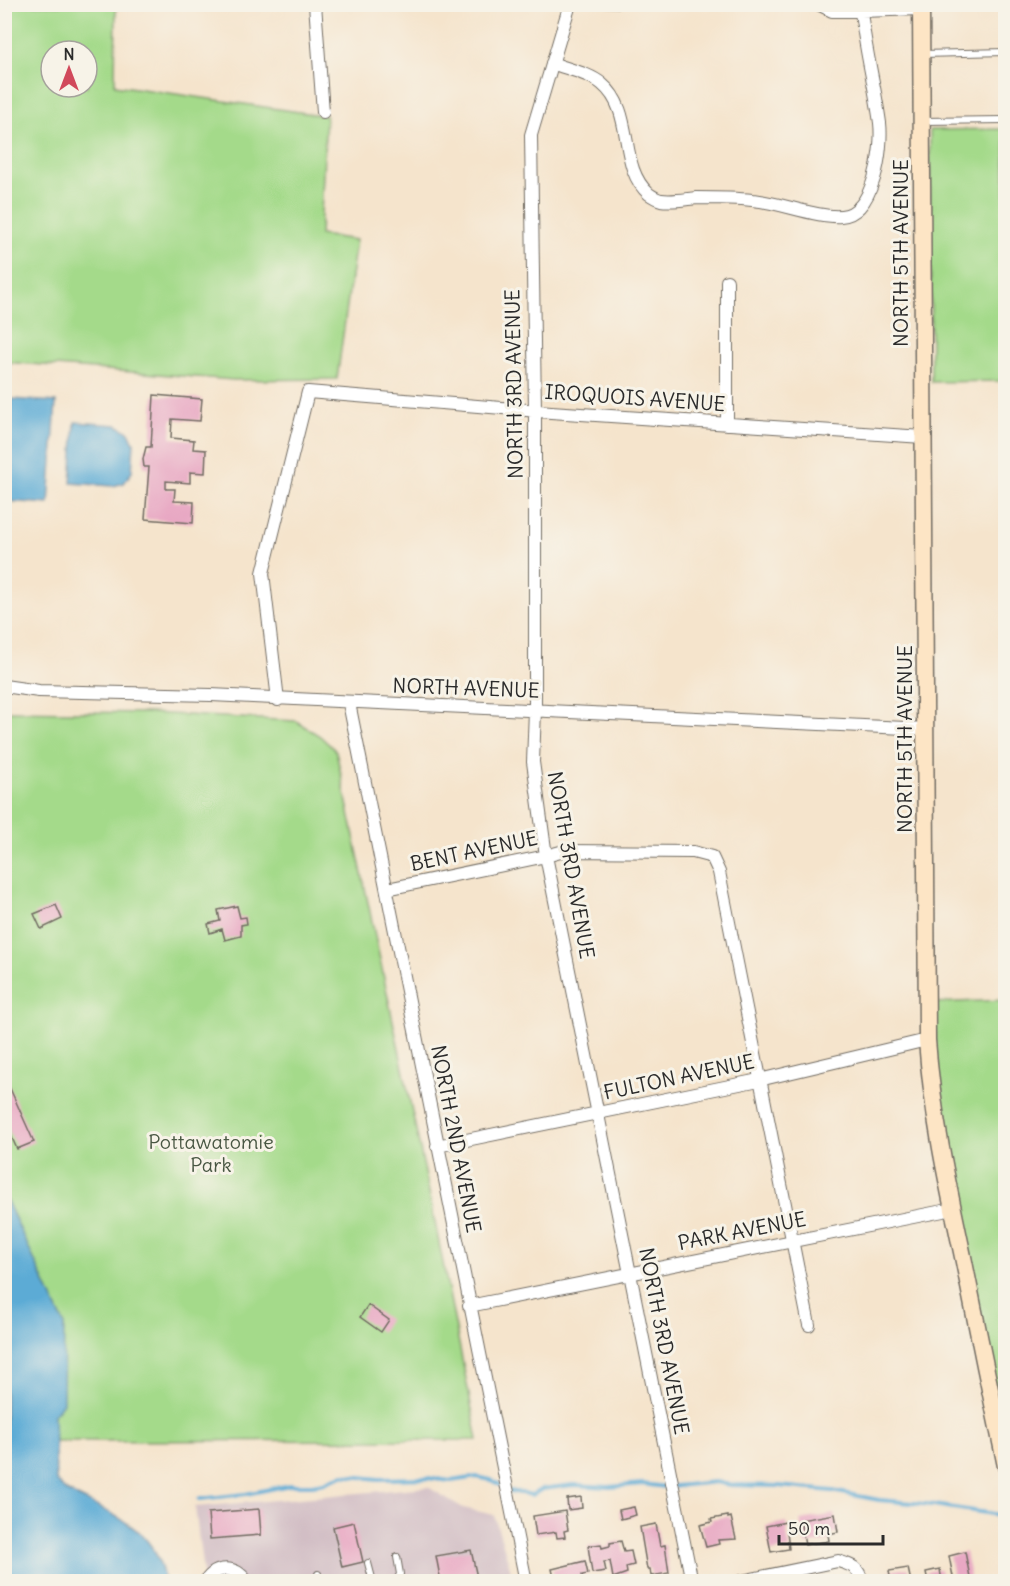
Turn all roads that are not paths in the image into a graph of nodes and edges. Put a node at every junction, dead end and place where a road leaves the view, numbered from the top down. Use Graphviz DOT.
graph roads {
  1 [pos="315,4"];
  2 [pos="570,4"];
  3 [pos="603,4"];
  4 [pos="818,4"];
  5 [pos="653,5"];
  6 [pos="921,7"];
  7 [pos="861,11"];
  8 [pos="1005,52"];
  9 [pos="921,54"];
  10 [pos="552,63"];
  11 [pos="323,112"];
  12 [pos="1005,120"];
  13 [pos="921,121"];
  14 [pos="727,281"];
  15 [pos="535,410"];
  16 [pos="727,424"];
  17 [pos="923,437"];
  18 [pos="4,686"];
  19 [pos="278,700"];
  20 [pos="349,703"];
  21 [pos="535,710"];
  22 [pos="926,729"];
  23 [pos="546,856"];
  24 [pos="387,889"];
  25 [pos="927,1040"];
  26 [pos="759,1080"];
  27 [pos="598,1114"];
  28 [pos="437,1146"];
  29 [pos="953,1209"];
  30 [pos="791,1241"];
  31 [pos="630,1273"];
  32 [pos="469,1306"];
  33 [pos="809,1325"];
  34 [pos="1005,1463"];
  35 [pos="397,1557"];
  36 [pos="368,1563"];
  37 [pos="205,1581"];
  38 [pos="247,1581"];
  39 [pos="373,1581"];
  40 [pos="396,1581"];
  41 [pos="526,1581"];
  42 [pos="692,1581"];
  43 [pos="737,1581"];
  44 [pos="862,1581"];
  1 -- 11 [label="street"];
  2 -- 10 [label="street, NORTH 3RD AVENUE"];
  3 -- 5 [label="lane"];
  4 -- 7 [label="street"];
  6 -- 7 [label="street"];
  6 -- 9 [label="main road, NORTH 5TH AVENUE"];
  7 -- 10 [label="street"];
  8 -- 9 [label="lane"];
  9 -- 13 [label="main road, NORTH 5TH AVENUE"];
  10 -- 15 [label="street, NORTH 3RD AVENUE"];
  12 -- 13 [label="lane"];
  13 -- 17 [label="main road, NORTH 5TH AVENUE"];
  14 -- 16 [label="street"];
  15 -- 16 [label="street, IROQUOIS AVENUE"];
  15 -- 19 [label="street, IROQUOIS AVENUE"];
  15 -- 21 [label="street, NORTH 3RD AVENUE"];
  16 -- 17 [label="street, IROQUOIS AVENUE"];
  17 -- 22 [label="main road, NORTH 5TH AVENUE"];
  18 -- 19 [label="street, NORTH AVENUE"];
  19 -- 20 [label="street, NORTH AVENUE"];
  20 -- 21 [label="street, NORTH AVENUE"];
  20 -- 24 [label="street, NORTH 2ND AVENUE"];
  21 -- 22 [label="street, NORTH AVENUE"];
  21 -- 23 [label="street, NORTH 3RD AVENUE"];
  22 -- 25 [label="main road, NORTH 5TH AVENUE"];
  23 -- 24 [label="street, BENT AVENUE"];
  23 -- 26 [label="street, BENT AVENUE"];
  23 -- 27 [label="street, NORTH 3RD AVENUE"];
  24 -- 28 [label="street, NORTH 2ND AVENUE"];
  25 -- 26 [label="street, FULTON AVENUE"];
  25 -- 29 [label="main road, NORTH 5TH AVENUE"];
  26 -- 27 [label="street, FULTON AVENUE"];
  26 -- 30 [label="street"];
  27 -- 28 [label="street, FULTON AVENUE"];
  27 -- 31 [label="street, NORTH 3RD AVENUE"];
  28 -- 32 [label="street, NORTH 2ND AVENUE"];
  29 -- 30 [label="street, PARK AVENUE"];
  29 -- 34 [label="main road, NORTH 5TH AVENUE"];
  30 -- 31 [label="street, PARK AVENUE"];
  30 -- 33 [label="street"];
  31 -- 32 [label="street, PARK AVENUE"];
  31 -- 42 [label="street, NORTH 3RD AVENUE"];
  32 -- 41 [label="street, NORTH 2ND AVENUE"];
  35 -- 40 [label="lane"];
  36 -- 39 [label="lane"];
  37 -- 38 [label="street"];
  43 -- 44 [label="street"];
}
